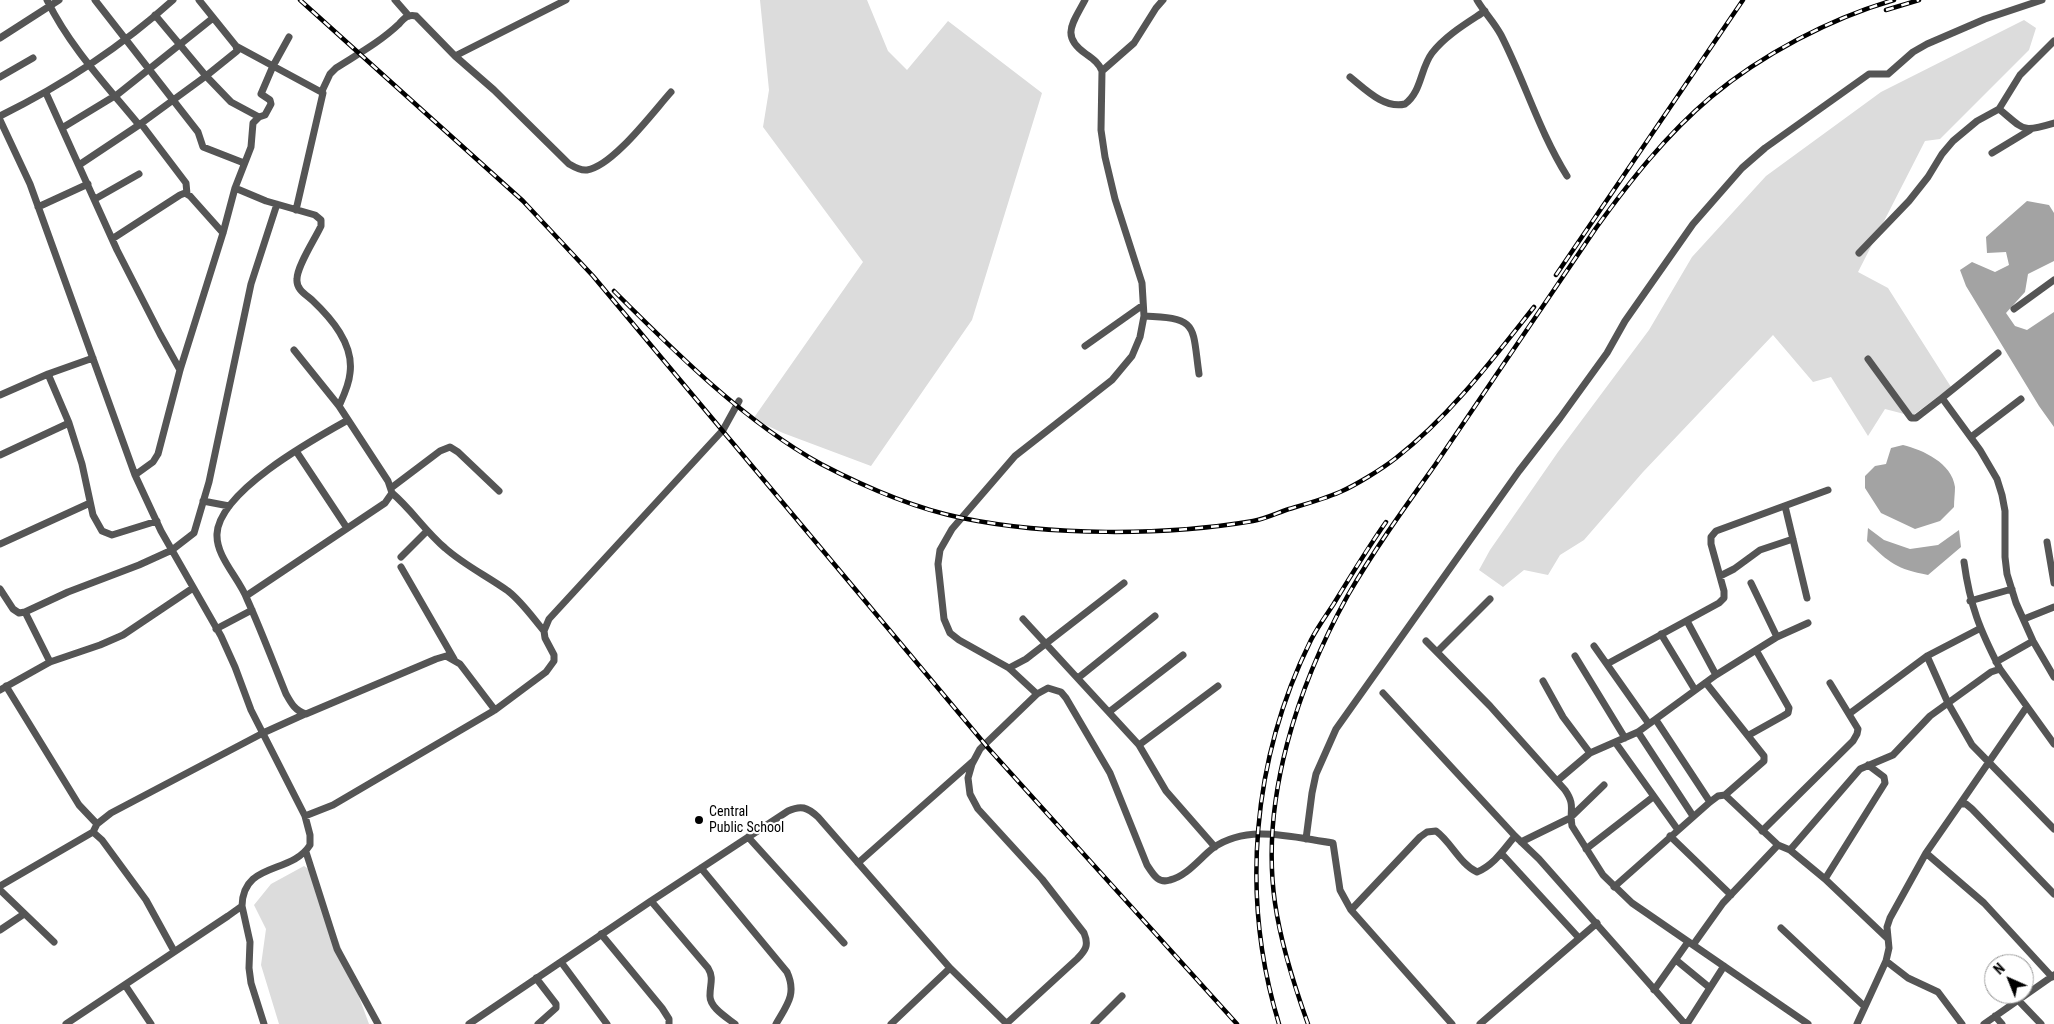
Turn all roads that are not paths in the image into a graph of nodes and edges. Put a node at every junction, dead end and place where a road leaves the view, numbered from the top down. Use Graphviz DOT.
graph roads {
  1 [pos="59,0"];
  2 [pos="95,0"];
  3 [pos="173,0"];
  4 [pos="199,0"];
  5 [pos="395,0"];
  6 [pos="566,0"];
  7 [pos="1085,0"];
  8 [pos="1164,0"];
  9 [pos="1477,0"];
  10 [pos="2042,0"];
  11 [pos="48,3"];
  12 [pos="1485,11"];
  13 [pos="155,15"];
  14 [pos="408,16"];
  15 [pos="213,18"];
  16 [pos="289,37"];
  17 [pos="0,38"];
  18 [pos="124,40"];
  19 [pos="2054,41"];
  20 [pos="181,45"];
  21 [pos="236,46"];
  22 [pos="455,56"];
  23 [pos="33,58"];
  24 [pos="90,65"];
  25 [pos="273,66"];
  26 [pos="149,70"];
  27 [pos="1102,71"];
  28 [pos="206,76"];
  29 [pos="0,77"];
  30 [pos="1350,77"];
  31 [pos="322,91"];
  32 [pos="46,92"];
  33 [pos="671,92"];
  34 [pos="115,95"];
  35 [pos="172,100"];
  36 [pos="1999,109"];
  37 [pos="0,116"];
  38 [pos="259,117"];
  39 [pos="0,120"];
  40 [pos="2054,123"];
  41 [pos="139,125"];
  42 [pos="62,128"];
  43 [pos="2030,130"];
  44 [pos="1992,153"];
  45 [pos="244,163"];
  46 [pos="79,165"];
  47 [pos="139,174"];
  48 [pos="1567,176"];
  49 [pos="88,184"];
  50 [pos="234,188"];
  51 [pos="186,194"];
  52 [pos="95,199"];
  53 [pos="277,204"];
  54 [pos="38,207"];
  55 [pos="296,210"];
  56 [pos="223,233"];
  57 [pos="112,239"];
  58 [pos="1859,253"];
  59 [pos="2054,280"];
  60 [pos="1144,305"];
  61 [pos="2014,309"];
  62 [pos="1144,316"];
  63 [pos="1085,346"];
  64 [pos="294,350"];
  65 [pos="1998,354"];
  66 [pos="92,358"];
  67 [pos="1868,358"];
  68 [pos="180,370"];
  69 [pos="48,374"];
  70 [pos="1199,374"];
  71 [pos="0,395"];
  72 [pos="1942,398"];
  73 [pos="2022,398"];
  74 [pos="739,401"];
  75 [pos="339,406"];
  76 [pos="348,420"];
  77 [pos="70,423"];
  78 [pos="1971,437"];
  79 [pos="296,451"];
  80 [pos="0,455"];
  81 [pos="135,475"];
  82 [pos="391,490"];
  83 [pos="1828,490"];
  84 [pos="499,491"];
  85 [pos="203,501"];
  86 [pos="90,502"];
  87 [pos="229,506"];
  88 [pos="1785,506"];
  89 [pos="156,521"];
  90 [pos="347,528"];
  91 [pos="428,531"];
  92 [pos="1793,539"];
  93 [pos="2047,542"];
  94 [pos="0,544"];
  95 [pos="172,550"];
  96 [pos="401,556"];
  97 [pos="1964,562"];
  98 [pos="401,567"];
  99 [pos="1720,576"];
  100 [pos="1124,583"];
  101 [pos="1752,583"];
  102 [pos="2054,583"];
  103 [pos="193,588"];
  104 [pos="0,589"];
  105 [pos="2012,589"];
  106 [pos="246,596"];
  107 [pos="1807,598"];
  108 [pos="1490,599"];
  109 [pos="1970,601"];
  110 [pos="2054,607"];
  111 [pos="252,610"];
  112 [pos="25,612"];
  113 [pos="1155,616"];
  114 [pos="2024,619"];
  115 [pos="1023,620"];
  116 [pos="1687,621"];
  117 [pos="1808,623"];
  118 [pos="216,629"];
  119 [pos="1980,629"];
  120 [pos="544,631"];
  121 [pos="1660,634"];
  122 [pos="1778,636"];
  123 [pos="1426,641"];
  124 [pos="2034,641"];
  125 [pos="1044,643"];
  126 [pos="1594,646"];
  127 [pos="1756,650"];
  128 [pos="1437,652"];
  129 [pos="1183,655"];
  130 [pos="1575,656"];
  131 [pos="1927,656"];
  132 [pos="454,659"];
  133 [pos="50,662"];
  134 [pos="1996,662"];
  135 [pos="1607,664"];
  136 [pos="1009,668"];
  137 [pos="2000,669"];
  138 [pos="2053,674"];
  139 [pos="1716,675"];
  140 [pos="1078,678"];
  141 [pos="1544,681"];
  142 [pos="1706,683"];
  143 [pos="1830,683"];
  144 [pos="1218,686"];
  145 [pos="3,688"];
  146 [pos="1695,690"];
  147 [pos="1383,693"];
  148 [pos="1037,694"];
  149 [pos="1948,703"];
  150 [pos="2026,708"];
  151 [pos="495,710"];
  152 [pos="1110,712"];
  153 [pos="306,714"];
  154 [pos="1849,714"];
  155 [pos="1652,722"];
  156 [pos="263,732"];
  157 [pos="1638,732"];
  158 [pos="1749,735"];
  159 [pos="1626,738"];
  160 [pos="1615,742"];
  161 [pos="2054,744"];
  162 [pos="1139,745"];
  163 [pos="1590,753"];
  164 [pos="973,761"];
  165 [pos="1988,762"];
  166 [pos="1868,765"];
  167 [pos="1557,781"];
  168 [pos="1604,785"];
  169 [pos="1725,795"];
  170 [pos="1653,798"];
  171 [pos="1710,802"];
  172 [pos="1960,804"];
  173 [pos="305,816"];
  174 [pos="1693,816"];
  175 [pos="1570,818"];
  176 [pos="97,824"];
  177 [pos="2054,829"];
  178 [pos="1678,830"];
  179 [pos="1762,831"];
  180 [pos="93,832"];
  181 [pos="1515,836"];
  182 [pos="1670,836"];
  183 [pos="748,837"];
  184 [pos="1306,839"];
  185 [pos="1521,842"];
  186 [pos="1778,845"];
  187 [pos="1215,847"];
  188 [pos="1586,849"];
  189 [pos="1790,850"];
  190 [pos="306,852"];
  191 [pos="1501,853"];
  192 [pos="1926,853"];
  193 [pos="858,863"];
  194 [pos="701,868"];
  195 [pos="1825,879"];
  196 [pos="0,886"];
  197 [pos="1614,887"];
  198 [pos="0,890"];
  199 [pos="1731,894"];
  200 [pos="2054,894"];
  201 [pos="651,901"];
  202 [pos="242,906"];
  203 [pos="1351,910"];
  204 [pos="24,914"];
  205 [pos="1597,923"];
  206 [pos="1781,928"];
  207 [pos="0,930"];
  208 [pos="601,934"];
  209 [pos="1579,938"];
  210 [pos="1887,938"];
  211 [pos="54,942"];
  212 [pos="844,943"];
  213 [pos="1690,944"];
  214 [pos="174,951"];
  215 [pos="1676,960"];
  216 [pos="1886,961"];
  217 [pos="561,962"];
  218 [pos="1724,966"];
  219 [pos="950,968"];
  220 [pos="2053,976"];
  221 [pos="536,978"];
  222 [pos="125,985"];
  223 [pos="1710,988"];
  224 [pos="2034,989"];
  225 [pos="1654,990"];
  226 [pos="1122,996"];
  227 [pos="2012,1004"];
  228 [pos="2022,1004"];
  229 [pos="1864,1006"];
  230 [pos="1995,1016"];
  231 [pos="1683,1023"];
  232 [pos="66,1024"];
  233 [pos="151,1024"];
  234 [pos="264,1024"];
  235 [pos="378,1024"];
  236 [pos="469,1024"];
  237 [pos="538,1024"];
  238 [pos="607,1024"];
  239 [pos="669,1024"];
  240 [pos="735,1024"];
  241 [pos="776,1024"];
  242 [pos="892,1024"];
  243 [pos="1006,1024"];
  244 [pos="1094,1024"];
  245 [pos="1452,1024"];
  246 [pos="1480,1024"];
  247 [pos="1808,1024"];
  248 [pos="1857,1024"];
  249 [pos="1962,1024"];
  250 [pos="1984,1024"];
  251 [pos="2002,1024"];
  252 [pos="2041,1024"];
  1 -- 11 [label="street"];
  2 -- 18 [label="street"];
  3 -- 13 [label="street"];
  4 -- 15 [label="street"];
  5 -- 14 [label="street"];
  6 -- 22 [label="street"];
  7 -- 27 [label="street"];
  8 -- 27 [label="street"];
  9 -- 12 [label="street"];
  10 -- 184 [label="street"];
  11 -- 17 [label="street"];
  11 -- 24 [label="street"];
  12 -- 30 [label="street"];
  12 -- 48 [label="street"];
  13 -- 18 [label="street"];
  13 -- 20 [label="street"];
  14 -- 22 [label="street"];
  14 -- 31 [label="street"];
  15 -- 20 [label="street"];
  15 -- 21 [label="street"];
  16 -- 25 [label="street"];
  18 -- 24 [label="street"];
  18 -- 26 [label="street"];
  19 -- 36 [label="street"];
  20 -- 26 [label="street"];
  20 -- 28 [label="street"];
  21 -- 25 [label="street"];
  21 -- 28 [label="street"];
  22 -- 33 [label="street"];
  23 -- 29 [label="street"];
  24 -- 32 [label="street"];
  24 -- 34 [label="street"];
  25 -- 31 [label="street"];
  25 -- 38 [label="street"];
  26 -- 34 [label="street"];
  26 -- 35 [label="street"];
  27 -- 60 [label="street"];
  28 -- 35 [label="street"];
  28 -- 38 [label="street"];
  31 -- 55 [label="street"];
  32 -- 37 [label="street"];
  32 -- 42 [label="street"];
  34 -- 41 [label="street"];
  34 -- 42 [label="street"];
  35 -- 41 [label="street"];
  35 -- 45 [label="street"];
  36 -- 43 [label="street"];
  36 -- 58 [label="street"];
  38 -- 45 [label="street"];
  39 -- 54 [label="street"];
  40 -- 43 [label="street"];
  41 -- 46 [label="street"];
  41 -- 51 [label="street"];
  42 -- 46 [label="street"];
  43 -- 44 [label="street"];
  45 -- 50 [label="street"];
  46 -- 49 [label="street"];
  47 -- 52 [label="street"];
  49 -- 52 [label="street"];
  49 -- 54 [label="street"];
  50 -- 53 [label="street"];
  50 -- 56 [label="street"];
  51 -- 56 [label="street"];
  51 -- 57 [label="street"];
  52 -- 57 [label="street"];
  53 -- 55 [label="street"];
  53 -- 85 [label="street"];
  54 -- 66 [label="street"];
  55 -- 75 [label="street"];
  56 -- 68 [label="street"];
  57 -- 68 [label="street"];
  59 -- 61 [label="street"];
  60 -- 62 [label="street"];
  60 -- 63 [label="street"];
  62 -- 70 [label="street"];
  62 -- 136 [label="street"];
  64 -- 75 [label="street"];
  65 -- 72 [label="street"];
  66 -- 69 [label="street"];
  66 -- 81 [label="street"];
  67 -- 72 [label="street"];
  68 -- 81 [label="street"];
  69 -- 71 [label="street"];
  69 -- 77 [label="street"];
  72 -- 78 [label="street"];
  73 -- 78 [label="street"];
  74 -- 120 [label="street"];
  75 -- 76 [label="street"];
  76 -- 79 [label="street"];
  76 -- 82 [label="street"];
  77 -- 80 [label="street"];
  77 -- 86 [label="street"];
  78 -- 105 [label="street"];
  79 -- 87 [label="street"];
  79 -- 90 [label="street"];
  81 -- 89 [label="street"];
  82 -- 84 [label="street"];
  82 -- 90 [label="street"];
  82 -- 91 [label="street"];
  83 -- 88 [label="street"];
  85 -- 87 [label="street"];
  85 -- 95 [label="street"];
  86 -- 89 [label="street"];
  86 -- 94 [label="street"];
  87 -- 106 [label="street"];
  88 -- 92 [label="street"];
  88 -- 99 [label="street"];
  89 -- 95 [label="street"];
  90 -- 106 [label="street"];
  91 -- 96 [label="street"];
  91 -- 120 [label="street"];
  92 -- 99 [label="street"];
  92 -- 107 [label="street"];
  93 -- 102 [label="street"];
  95 -- 103 [label="street"];
  95 -- 112 [label="street"];
  97 -- 109 [label="street"];
  98 -- 132 [label="street"];
  99 -- 116 [label="street"];
  100 -- 125 [label="street"];
  101 -- 122 [label="street"];
  103 -- 118 [label="street"];
  103 -- 133 [label="street"];
  104 -- 112 [label="street"];
  105 -- 109 [label="street"];
  105 -- 114 [label="street"];
  106 -- 111 [label="street"];
  108 -- 128 [label="street"];
  109 -- 119 [label="street"];
  110 -- 114 [label="street"];
  111 -- 118 [label="street"];
  111 -- 153 [label="street"];
  112 -- 133 [label="street"];
  113 -- 140 [label="street"];
  114 -- 124 [label="street"];
  115 -- 125 [label="street"];
  116 -- 121 [label="street"];
  116 -- 139 [label="street"];
  117 -- 122 [label="street"];
  118 -- 156 [label="street"];
  119 -- 131 [label="street"];
  119 -- 134 [label="street"];
  120 -- 151 [label="street"];
  121 -- 135 [label="street"];
  121 -- 146 [label="street"];
  122 -- 127 [label="street"];
  123 -- 128 [label="street"];
  124 -- 134 [label="street"];
  124 -- 138 [label="street"];
  125 -- 136 [label="street"];
  125 -- 140 [label="street"];
  126 -- 135 [label="street"];
  127 -- 139 [label="street"];
  127 -- 158 [label="street"];
  128 -- 167 [label="street"];
  129 -- 152 [label="street"];
  130 -- 159 [label="street"];
  131 -- 149 [label="street"];
  131 -- 154 [label="street"];
  132 -- 151 [label="street"];
  132 -- 153 [label="street"];
  133 -- 145 [label="street"];
  134 -- 137 [label="street"];
  135 -- 155 [label="street"];
  136 -- 148 [label="street"];
  137 -- 149 [label="street"];
  137 -- 150 [label="street"];
  139 -- 142 [label="street"];
  140 -- 152 [label="street"];
  141 -- 163 [label="street"];
  142 -- 146 [label="street"];
  142 -- 158 [label="street"];
  143 -- 154 [label="street"];
  144 -- 162 [label="street"];
  145 -- 176 [label="street"];
  146 -- 155 [label="street"];
  147 -- 181 [label="street"];
  148 -- 164 [label="street"];
  148 -- 187 [label="street"];
  149 -- 165 [label="street"];
  149 -- 166 [label="street"];
  150 -- 161 [label="street"];
  150 -- 165 [label="street"];
  151 -- 173 [label="street"];
  152 -- 162 [label="street"];
  153 -- 156 [label="street"];
  154 -- 179 [label="street"];
  155 -- 157 [label="street"];
  155 -- 171 [label="street"];
  156 -- 173 [label="street"];
  156 -- 176 [label="street"];
  157 -- 159 [label="street"];
  157 -- 174 [label="street"];
  158 -- 169 [label="street"];
  159 -- 160 [label="street"];
  160 -- 163 [label="street"];
  160 -- 170 [label="street"];
  162 -- 187 [label="street"];
  163 -- 167 [label="street"];
  164 -- 193 [label="street"];
  164 -- 243 [label="street"];
  165 -- 172 [label="street"];
  165 -- 177 [label="street"];
  166 -- 189 [label="street"];
  166 -- 195 [label="street"];
  167 -- 175 [label="street"];
  168 -- 175 [label="street"];
  169 -- 171 [label="street"];
  169 -- 179 [label="street"];
  170 -- 178 [label="street"];
  170 -- 188 [label="street"];
  171 -- 174 [label="street"];
  172 -- 192 [label="street"];
  172 -- 200 [label="street"];
  173 -- 190 [label="street"];
  174 -- 178 [label="street"];
  175 -- 185 [label="street"];
  175 -- 188 [label="street"];
  176 -- 180 [label="street"];
  178 -- 182 [label="street"];
  179 -- 186 [label="street"];
  180 -- 196 [label="street"];
  180 -- 214 [label="street"];
  181 -- 185 [label="street"];
  181 -- 191 [label="street"];
  182 -- 197 [label="street"];
  182 -- 199 [label="street"];
  183 -- 193 [label="street"];
  183 -- 194 [label="street"];
  183 -- 212 [label="street"];
  184 -- 187 [label="street"];
  184 -- 203 [label="street"];
  185 -- 205 [label="street"];
  186 -- 189 [label="street"];
  186 -- 199 [label="street"];
  188 -- 197 [label="street"];
  189 -- 195 [label="street"];
  190 -- 202 [label="street"];
  190 -- 235 [label="street"];
  191 -- 203 [label="street"];
  191 -- 209 [label="street"];
  192 -- 210 [label="street"];
  192 -- 220 [label="street"];
  193 -- 219 [label="street"];
  194 -- 201 [label="street"];
  194 -- 241 [label="street"];
  195 -- 210 [label="street"];
  197 -- 213 [label="street"];
  198 -- 204 [label="street"];
  199 -- 213 [label="street"];
  201 -- 208 [label="street"];
  201 -- 240 [label="street"];
  202 -- 214 [label="street"];
  202 -- 234 [label="street"];
  203 -- 245 [label="street"];
  204 -- 207 [label="street"];
  204 -- 211 [label="street"];
  205 -- 209 [label="street"];
  205 -- 225 [label="street"];
  206 -- 229 [label="street"];
  208 -- 217 [label="street"];
  208 -- 239 [label="street"];
  209 -- 246 [label="street"];
  210 -- 216 [label="street"];
  213 -- 215 [label="street"];
  213 -- 218 [label="street"];
  214 -- 222 [label="street"];
  215 -- 223 [label="street"];
  215 -- 225 [label="street"];
  216 -- 229 [label="street"];
  216 -- 249 [label="street"];
  217 -- 221 [label="street"];
  217 -- 238 [label="street"];
  218 -- 223 [label="street"];
  218 -- 247 [label="street"];
  219 -- 242 [label="street"];
  219 -- 243 [label="street"];
  220 -- 224 [label="street"];
  221 -- 236 [label="street"];
  221 -- 237 [label="street"];
  222 -- 232 [label="street"];
  222 -- 233 [label="street"];
  223 -- 231 [label="street"];
  225 -- 231 [label="street"];
  226 -- 244 [label="street"];
  227 -- 230 [label="street"];
  228 -- 252 [label="street"];
  229 -- 248 [label="street"];
  230 -- 250 [label="street"];
  230 -- 251 [label="street"];
}
